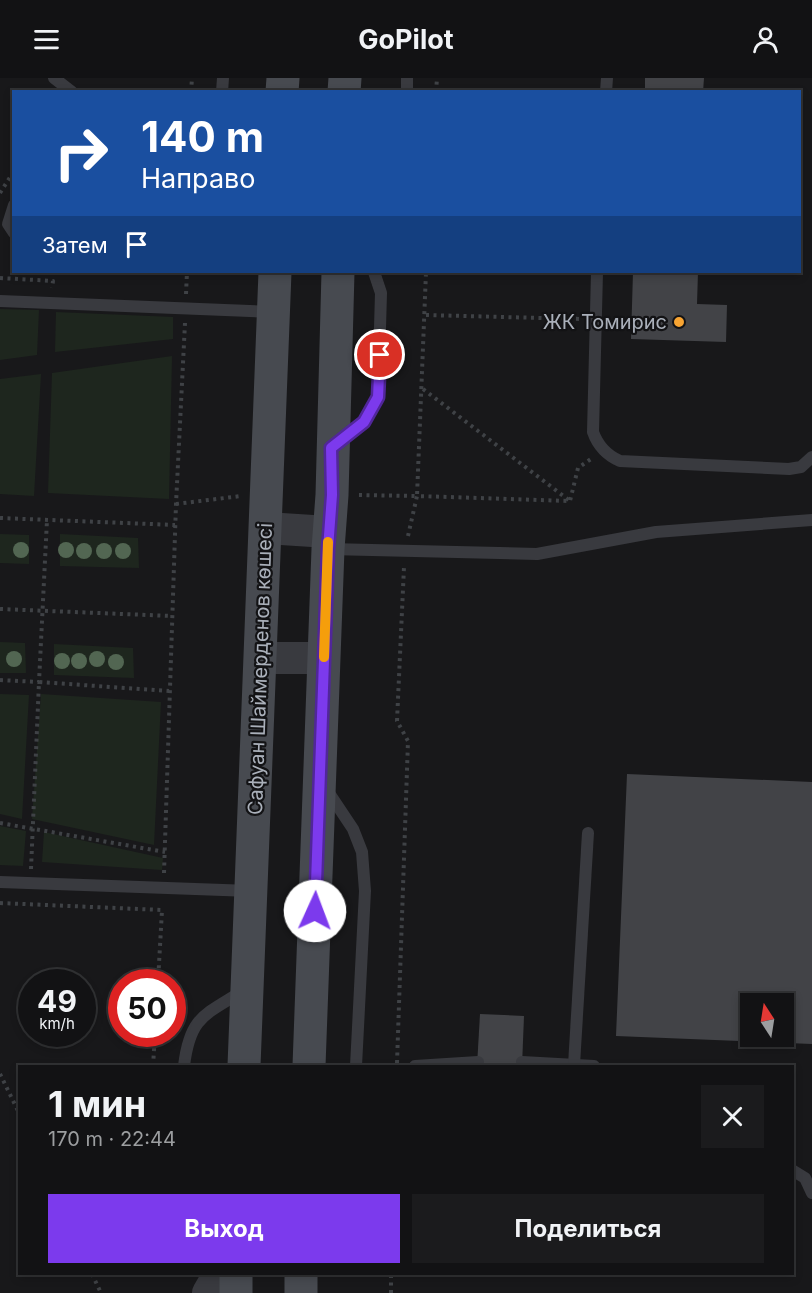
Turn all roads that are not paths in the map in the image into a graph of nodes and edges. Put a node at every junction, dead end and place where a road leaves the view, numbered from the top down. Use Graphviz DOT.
graph roads {
  1 [pos="54,78"];
  2 [pos="69,90"];
  3 [pos="12,211"];
  4 [pos="12,230"];
  5 [pos="276,273"];
  6 [pos="338,273"];
  7 [pos="374,273"];
  8 [pos="597,273"];
  9 [pos="0,301"];
  10 [pos="274,312"];
  11 [pos="331,448"];
  12 [pos="812,456"];
  13 [pos="812,520"];
  14 [pos="266,528"];
  15 [pos="328,540"];
  16 [pos="261,657"];
  17 [pos="324,658"];
  18 [pos="319,778"];
  19 [pos="588,833"];
  20 [pos="0,882"];
  21 [pos="251,891"];
  22 [pos="248,987"];
  23 [pos="477,1062"];
  24 [pos="522,1062"];
  25 [pos="184,1065"];
  26 [pos="244,1065"];
  27 [pos="309,1065"];
  28 [pos="356,1065"];
  29 [pos="431,1065"];
  30 [pos="574,1065"];
  31 [pos="794,1171"];
  32 [pos="812,1193"];
  33 [pos="218,1275"];
  34 [pos="236,1275"];
  35 [pos="302,1275"];
  36 [pos="208,1293"];
  37 [pos="236,1293"];
  38 [pos="301,1293"];
  1 -- 2 [label="lane"];
  3 -- 4 [label="lane"];
  5 -- 10 [label="main road, Сафуан Шаймерденов көшесі"];
  6 -- 11 [label="main road"];
  7 -- 11 [label="lane"];
  8 -- 12 [label="lane"];
  9 -- 10 [label="lane"];
  10 -- 14 [label="main road, Сафуан Шаймерденов көшесі"];
  11 -- 15 [label="main road"];
  13 -- 15 [label="lane"];
  14 -- 15 [label="street"];
  14 -- 16 [label="main road, Сафуан Шаймерденов көшесі"];
  15 -- 17 [label="main road"];
  16 -- 17 [label="street"];
  16 -- 21 [label="main road, Сафуан Шаймерденов көшесі"];
  17 -- 18 [label="main road"];
  18 -- 27 [label="main road"];
  18 -- 28 [label="lane"];
  19 -- 30 [label="lane"];
  20 -- 21 [label="lane"];
  21 -- 22 [label="main road, Сафуан Шаймерденов көшесі"];
  22 -- 25 [label="lane"];
  22 -- 26 [label="main road, Сафуан Шаймерденов көшесі"];
  23 -- 29 [label="lane"];
  24 -- 30 [label="lane"];
  31 -- 32 [label="lane"];
  33 -- 36 [label="street"];
  34 -- 37 [label="main road"];
  35 -- 38 [label="main road"];
}
